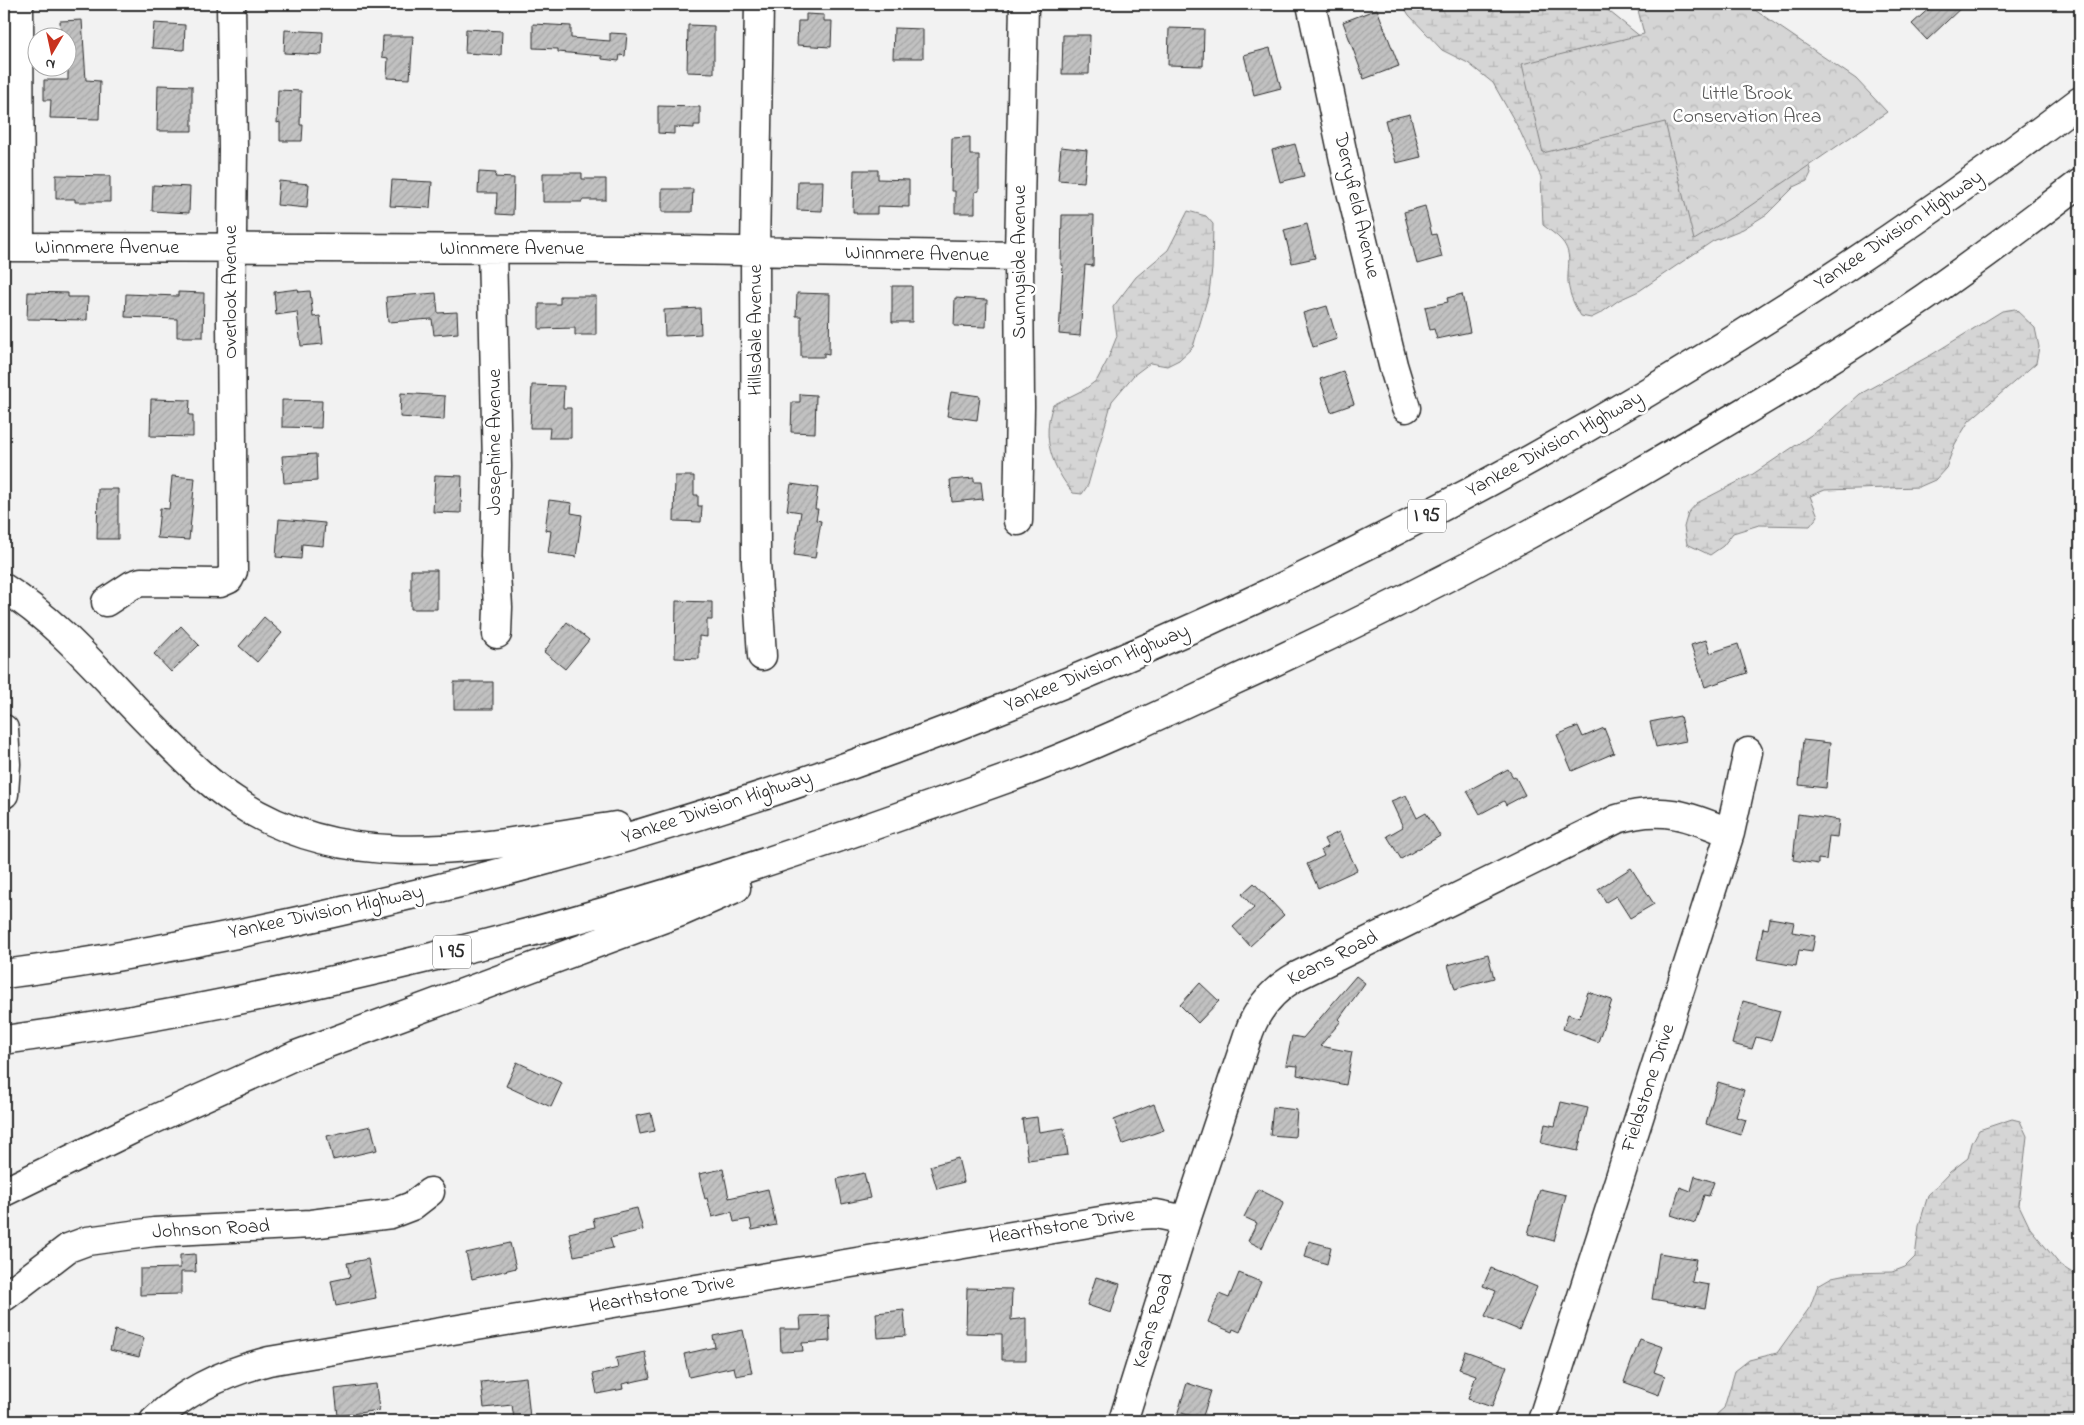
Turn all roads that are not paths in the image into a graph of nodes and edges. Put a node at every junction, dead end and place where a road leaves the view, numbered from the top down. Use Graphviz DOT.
graph roads {
  1 [pos="19,4"];
  2 [pos="231,4"];
  3 [pos="759,4"];
  4 [pos="1024,4"];
  5 [pos="1311,4"];
  6 [pos="2080,101"];
  7 [pos="2080,183"];
  8 [pos="12,247"];
  9 [pos="231,249"];
  10 [pos="492,249"];
  11 [pos="755,252"];
  12 [pos="1019,256"];
  13 [pos="1406,408"];
  14 [pos="1018,521"];
  15 [pos="4,588"];
  16 [pos="106,602"];
  17 [pos="497,634"];
  18 [pos="762,656"];
  19 [pos="4,728"];
  20 [pos="1748,752"];
  21 [pos="4,794"];
  22 [pos="711,812"];
  23 [pos="890,820"];
  24 [pos="1730,833"];
  25 [pos="4,974"];
  26 [pos="4,1040"];
  27 [pos="4,1192"];
  28 [pos="430,1192"];
  29 [pos="1186,1220"];
  30 [pos="4,1297"];
  31 [pos="154,1421"];
  32 [pos="1123,1421"];
  33 [pos="1542,1421"];
  1 -- 8 [label="main road"];
  2 -- 9 [label="main road, Overlook Avenue"];
  3 -- 11 [label="main road, Hillsdale Avenue"];
  4 -- 12 [label="main road, Sunnyside Avenue"];
  5 -- 13 [label="main road, Derryfield Avenue"];
  6 -- 22 [label="main road, Yankee Division Highway / I 95"];
  7 -- 23 [label="main road, I 95"];
  8 -- 9 [label="main road, Winnmere Avenue"];
  9 -- 10 [label="main road, Winnmere Avenue"];
  9 -- 16 [label="main road, Overlook Avenue"];
  10 -- 11 [label="main road, Winnmere Avenue"];
  10 -- 17 [label="main road, Josephine Avenue"];
  11 -- 12 [label="main road, Winnmere Avenue"];
  11 -- 18 [label="main road, Hillsdale Avenue"];
  12 -- 14 [label="main road, Sunnyside Avenue"];
  15 -- 22 [label="main road"];
  19 -- 21 [label="main road"];
  20 -- 24 [label="main road, Fieldstone Drive"];
  22 -- 25 [label="main road, Yankee Division Highway / I 95"];
  23 -- 26 [label="main road, I 95"];
  23 -- 27 [label="main road"];
  24 -- 29 [label="main road, Keans Road"];
  24 -- 33 [label="main road, Fieldstone Drive"];
  28 -- 30 [label="main road, Johnson Road"];
  29 -- 31 [label="main road, Hearthstone Drive"];
  29 -- 32 [label="main road, Keans Road"];
}
